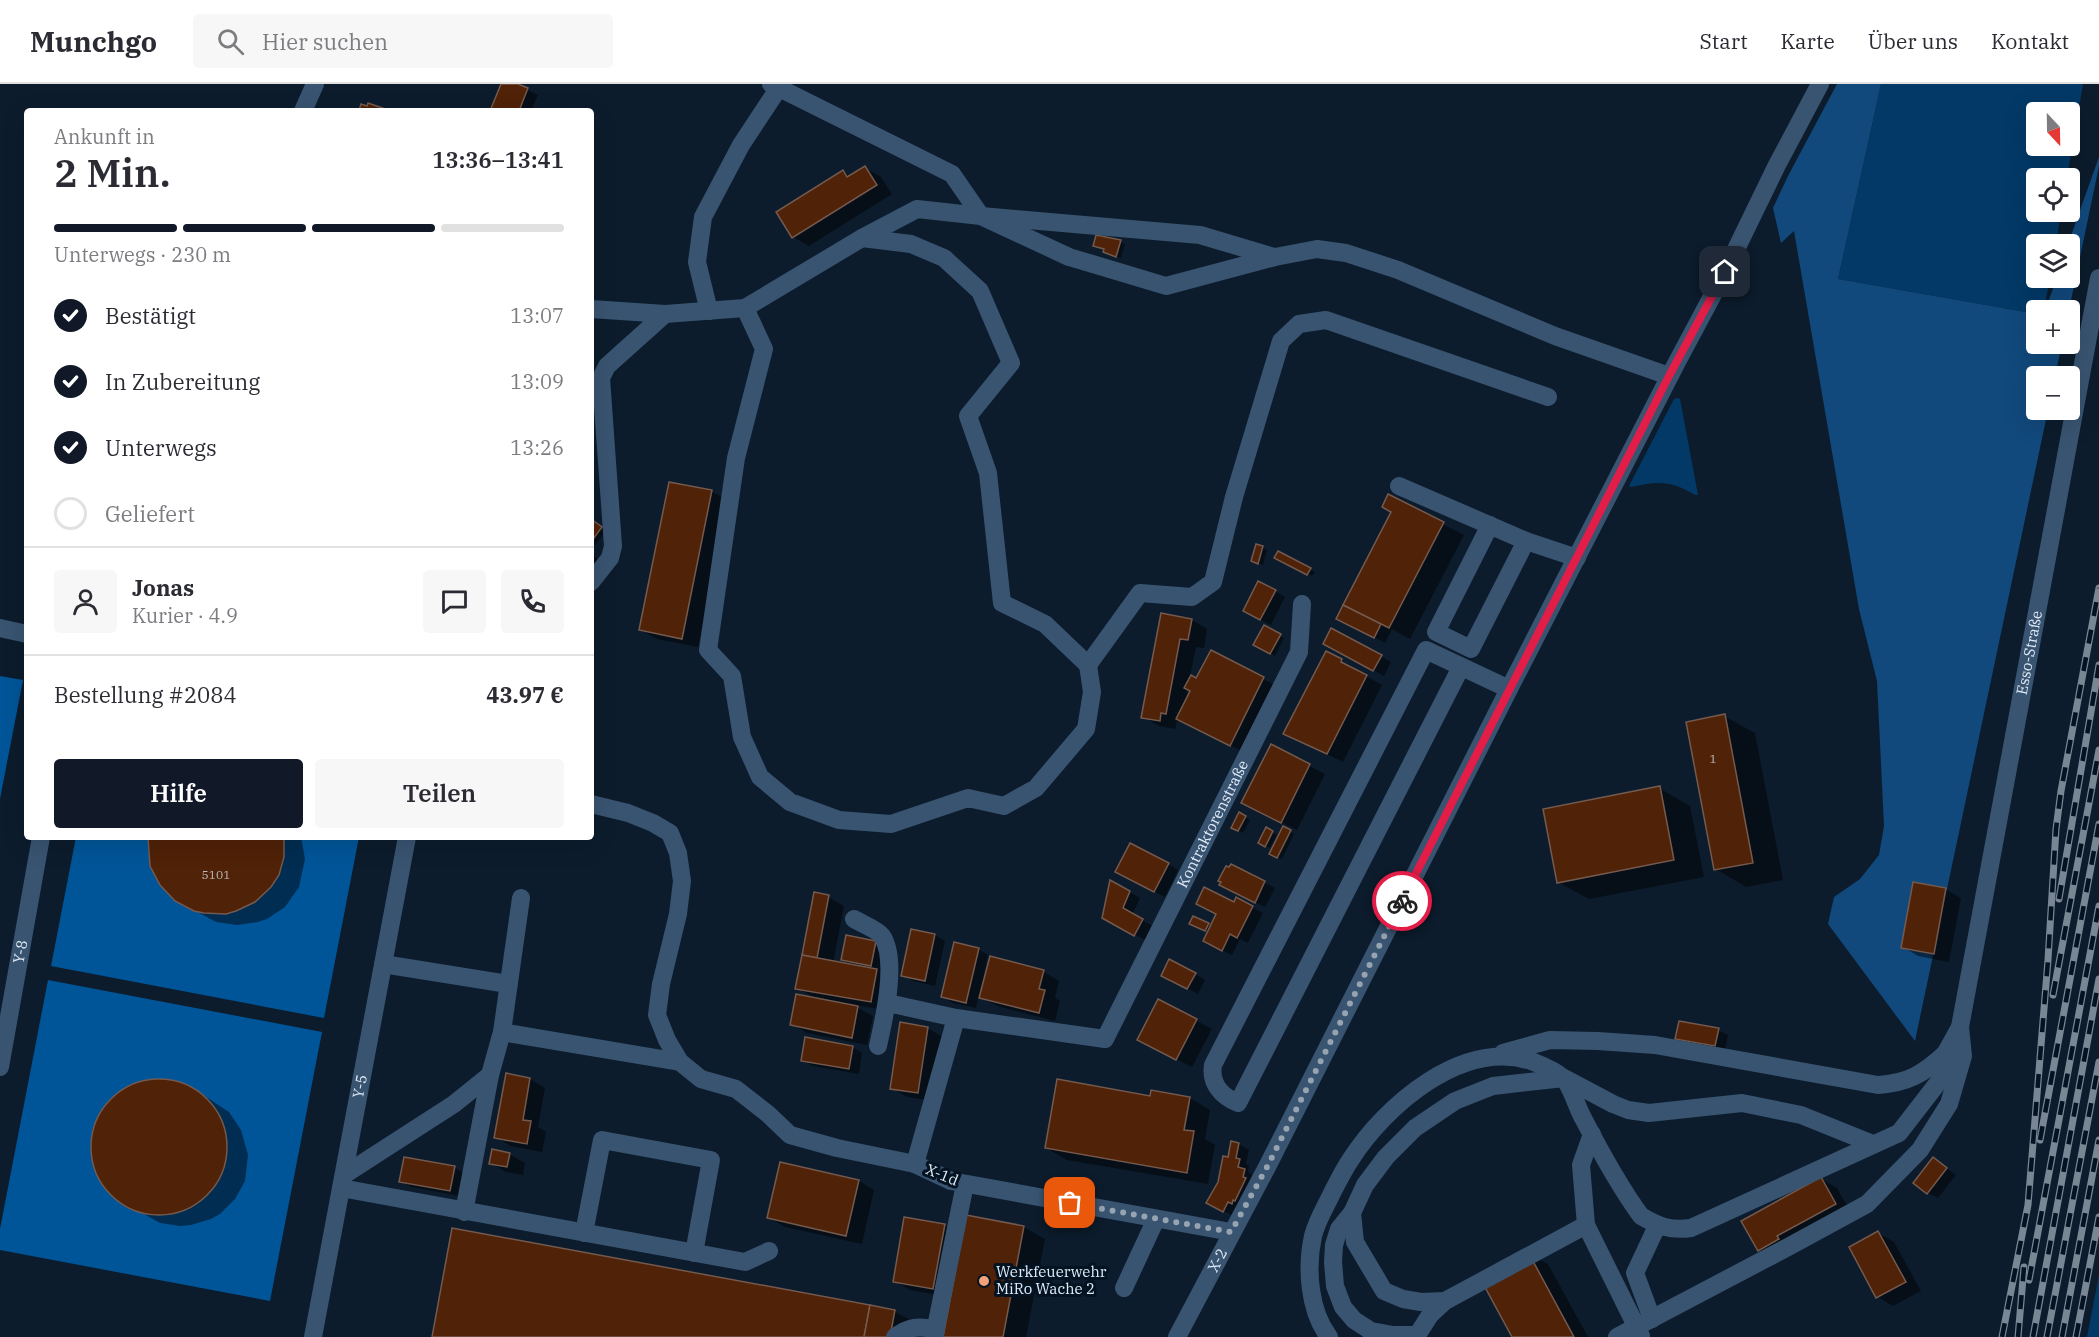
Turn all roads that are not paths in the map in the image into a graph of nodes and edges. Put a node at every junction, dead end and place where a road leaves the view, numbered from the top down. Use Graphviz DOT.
graph roads {
  1 [pos="315,84"];
  2 [pos="1820,84"];
  3 [pos="774,87"];
  4 [pos="304,108"];
  5 [pos="981,216"];
  6 [pos="862,238"];
  7 [pos="1275,257"];
  8 [pos="2099,278"];
  9 [pos="594,309"];
  10 [pos="745,309"];
  11 [pos="709,311"];
  12 [pos="665,314"];
  13 [pos="1669,376"];
  14 [pos="1548,397"];
  15 [pos="1399,486"];
  16 [pos="1490,525"];
  17 [pos="1526,541"];
  18 [pos="1577,558"];
  19 [pos="594,578"];
  20 [pos="1302,604"];
  21 [pos="0,628"];
  22 [pos="24,633"];
  23 [pos="1088,665"];
  24 [pos="1461,667"];
  25 [pos="1509,689"];
  26 [pos="594,805"];
  27 [pos="40,840"];
  28 [pos="406,840"];
  29 [pos="521,897"];
  30 [pos="854,920"];
  31 [pos="383,964"];
  32 [pos="508,984"];
  33 [pos="888,1003"];
  34 [pos="956,1018"];
  35 [pos="1960,1026"];
  36 [pos="502,1032"];
  37 [pos="878,1046"];
  38 [pos="1945,1054"];
  39 [pos="1492,1056"];
  40 [pos="680,1062"];
  41 [pos="0,1067"];
  42 [pos="490,1075"];
  43 [pos="1564,1078"];
  44 [pos="1592,1134"];
  45 [pos="1873,1144"];
  46 [pos="915,1164"];
  47 [pos="342,1182"];
  48 [pos="965,1184"];
  49 [pos="464,1212"];
  50 [pos="1352,1213"];
  51 [pos="1156,1219"];
  52 [pos="1586,1226"];
  53 [pos="1657,1226"];
  54 [pos="1231,1232"];
  55 [pos="584,1233"];
  56 [pos="769,1251"];
  57 [pos="694,1253"];
  58 [pos="1124,1288"];
  59 [pos="1445,1301"];
  60 [pos="1317,1313"];
  61 [pos="1643,1328"];
  62 [pos="935,1333"];
  63 [pos="1417,1336"];
  64 [pos="313,1337"];
  65 [pos="895,1337"];
  66 [pos="1177,1337"];
  67 [pos="1322,1337"];
  68 [pos="1329,1337"];
  69 [pos="1617,1337"];
  1 -- 4 [label="street"];
  2 -- 13 [label="street, X-2"];
  3 -- 5 [label="street"];
  3 -- 11 [label="street"];
  5 -- 6 [label="street"];
  5 -- 7 [label="street"];
  5 -- 7 [label="street"];
  6 -- 10 [label="street"];
  6 -- 23 [label="street"];
  7 -- 13 [label="street"];
  8 -- 35 [label="street, Esso-Straße"];
  9 -- 12 [label="street"];
  10 -- 11 [label="street"];
  10 -- 23 [label="street"];
  11 -- 12 [label="street"];
  12 -- 19 [label="street"];
  13 -- 18 [label="street, X-2"];
  14 -- 23 [label="street"];
  15 -- 16 [label="street"];
  16 -- 17 [label="street"];
  16 -- 17 [label="street"];
  17 -- 18 [label="street"];
  18 -- 25 [label="street, X-2"];
  20 -- 34 [label="street, Kontraktorenstraße"];
  21 -- 22 [label="street"];
  24 -- 24 [label="street"];
  24 -- 25 [label="street"];
  25 -- 54 [label="street, X-2"];
  26 -- 40 [label="street"];
  27 -- 41 [label="street, Y-8"];
  28 -- 31 [label="street, Y-5"];
  29 -- 32 [label="street"];
  30 -- 33 [label="street"];
  31 -- 32 [label="street"];
  31 -- 47 [label="street, Y-5"];
  32 -- 36 [label="street"];
  33 -- 34 [label="street"];
  33 -- 37 [label="street"];
  34 -- 46 [label="street, X-1d"];
  35 -- 38 [label="street, Esso-Straße"];
  35 -- 61 [label="street, Esso-Straße"];
  36 -- 40 [label="street"];
  36 -- 42 [label="street"];
  38 -- 39 [label="street"];
  38 -- 45 [label="street"];
  39 -- 43 [label="street"];
  39 -- 60 [label="street"];
  40 -- 46 [label="street"];
  42 -- 47 [label="street"];
  42 -- 49 [label="street"];
  43 -- 44 [label="street"];
  43 -- 45 [label="street"];
  43 -- 50 [label="street"];
  44 -- 52 [label="street"];
  44 -- 53 [label="street"];
  45 -- 53 [label="street"];
  46 -- 48 [label="street, X-1d"];
  47 -- 49 [label="street"];
  47 -- 64 [label="street, Y-5"];
  48 -- 51 [label="street, X-1d"];
  48 -- 62 [label="street"];
  49 -- 55 [label="street"];
  50 -- 59 [label="street"];
  50 -- 63 [label="street"];
  51 -- 54 [label="street, X-1d"];
  51 -- 58 [label="street"];
  52 -- 59 [label="street"];
  52 -- 61 [label="street"];
  53 -- 61 [label="street"];
  54 -- 66 [label="street, X-2"];
  55 -- 57 [label="street"];
  55 -- 57 [label="street"];
  56 -- 57 [label="street"];
  59 -- 63 [label="street"];
  60 -- 67 [label="street"];
  60 -- 68 [label="street"];
  61 -- 69 [label="street, Esso-Straße"];
  62 -- 65 [label="street"];
}
